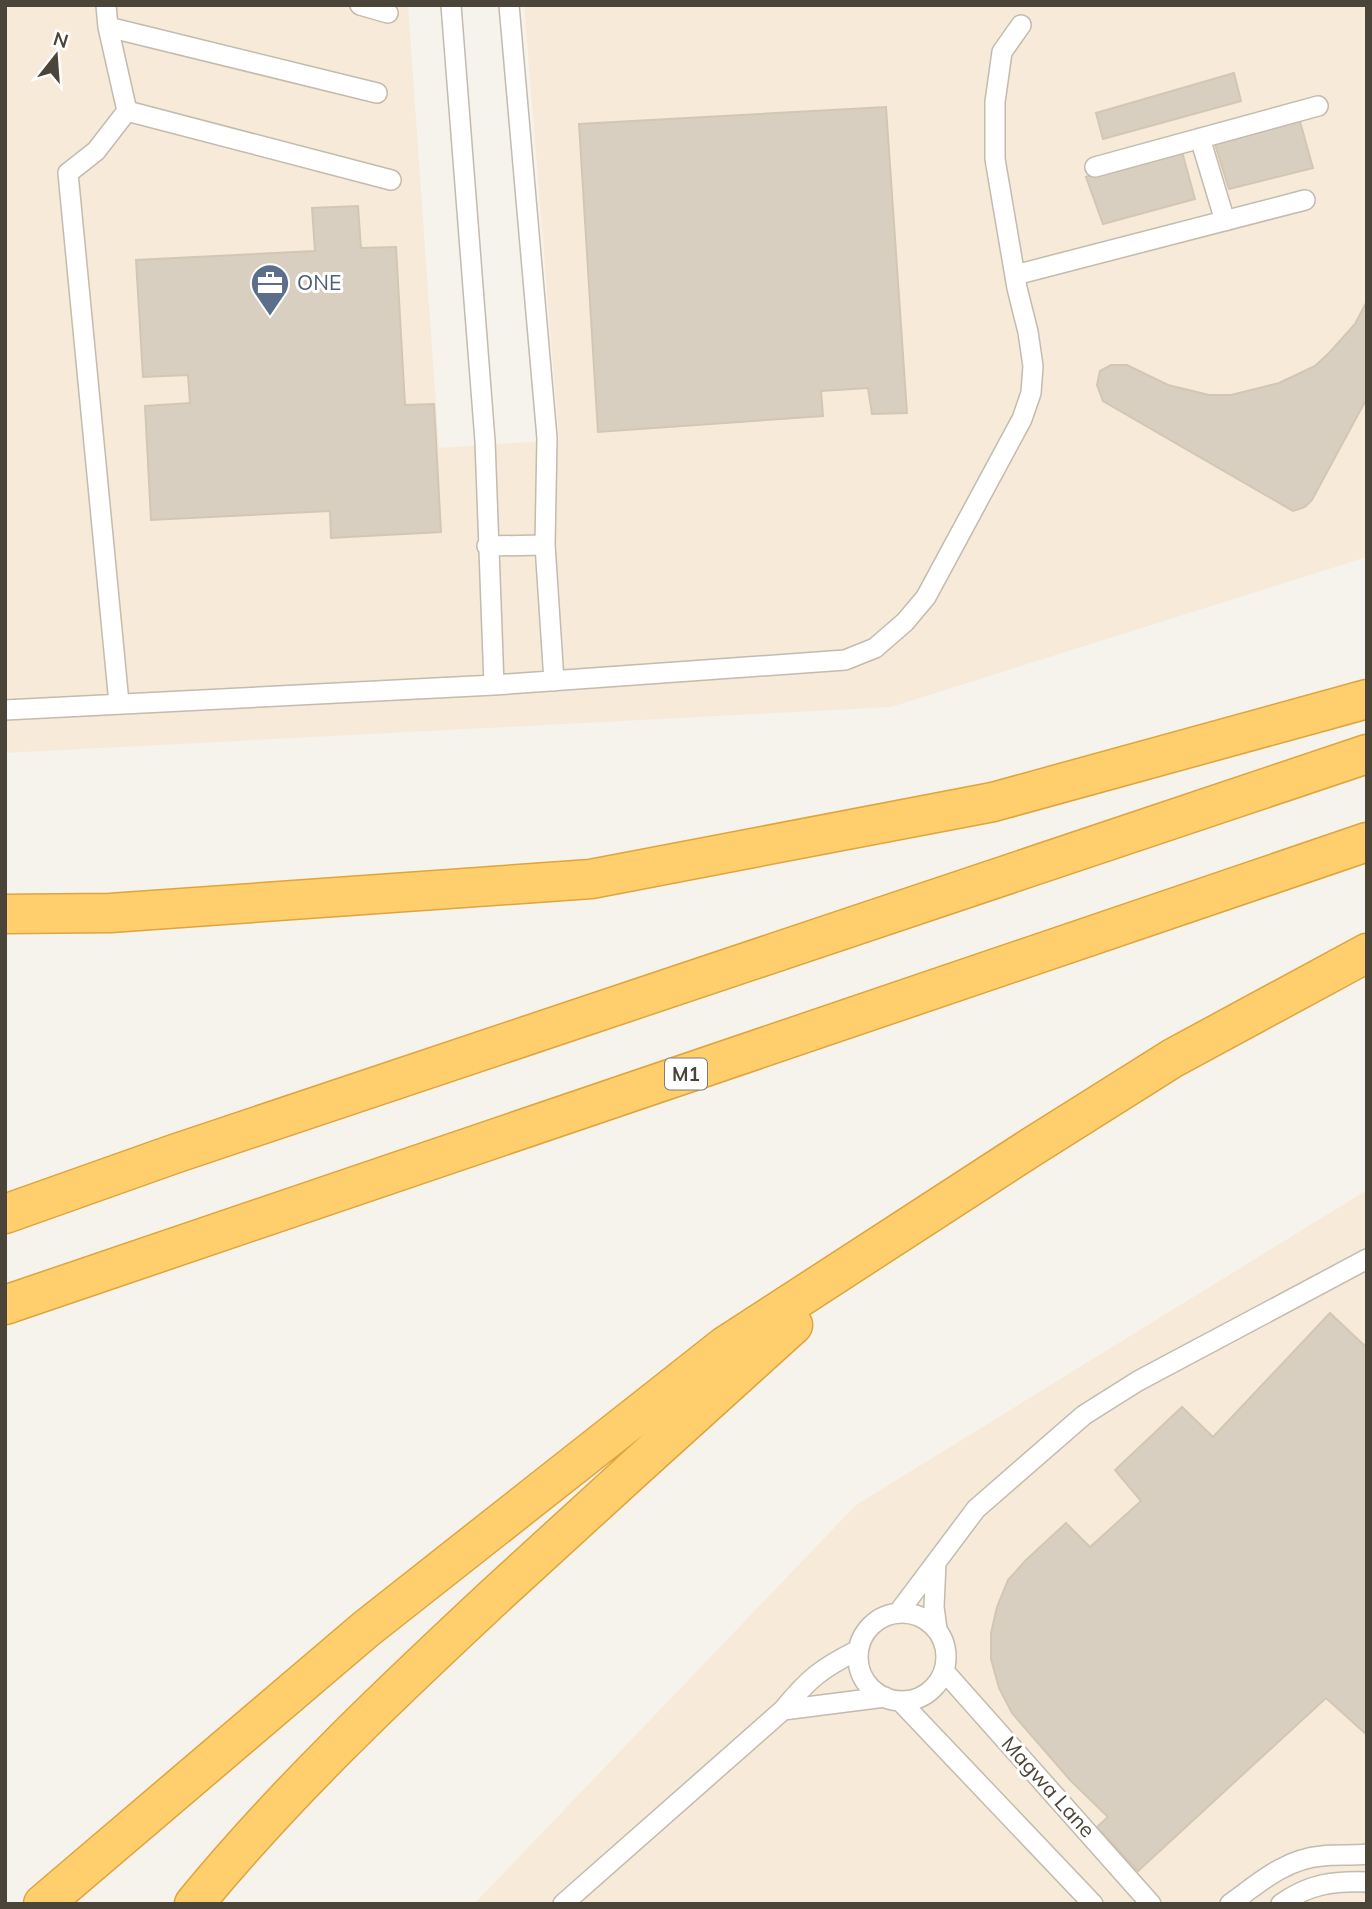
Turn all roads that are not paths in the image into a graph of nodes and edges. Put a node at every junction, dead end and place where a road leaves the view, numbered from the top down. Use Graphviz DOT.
graph roads {
  1 [pos="106,5"];
  2 [pos="360,5"];
  3 [pos="451,5"];
  4 [pos="509,5"];
  5 [pos="388,13"];
  6 [pos="1021,25"];
  7 [pos="108,27"];
  8 [pos="377,93"];
  9 [pos="1318,106"];
  10 [pos="127,111"];
  11 [pos="1199,138"];
  12 [pos="1095,167"];
  13 [pos="391,180"];
  14 [pos="1305,200"];
  15 [pos="1225,220"];
  16 [pos="1015,275"];
  17 [pos="545,545"];
  18 [pos="487,546"];
  19 [pos="554,681"];
  20 [pos="494,685"];
  21 [pos="1367,699"];
  22 [pos="119,703"];
  23 [pos="5,710"];
  24 [pos="1367,754"];
  25 [pos="1367,842"];
  26 [pos="5,914"];
  27 [pos="1367,953"];
  28 [pos="5,1214"];
  29 [pos="881,1246"];
  30 [pos="1367,1259"];
  31 [pos="5,1305"];
  32 [pos="936,1561"];
  33 [pos="898,1613"];
  34 [pos="937,1629"];
  35 [pos="858,1650"];
  36 [pos="944,1671"];
  37 [pos="892,1699"];
  38 [pos="783,1710"];
  39 [pos="1367,1854"];
  40 [pos="1337,1855"];
  41 [pos="1343,1882"];
  42 [pos="1367,1882"];
  43 [pos="43,1904"];
  44 [pos="194,1904"];
  45 [pos="564,1904"];
  46 [pos="1093,1904"];
  47 [pos="1151,1904"];
  48 [pos="1230,1904"];
  49 [pos="1281,1904"];
  1 -- 7 [label="lane"];
  2 -- 5 [label="lane"];
  3 -- 18 [label="lane"];
  4 -- 17 [label="lane"];
  6 -- 16 [label="lane"];
  7 -- 8 [label="lane"];
  7 -- 10 [label="lane"];
  9 -- 11 [label="lane"];
  10 -- 13 [label="lane"];
  10 -- 22 [label="lane"];
  11 -- 12 [label="lane"];
  11 -- 15 [label="lane"];
  14 -- 15 [label="lane"];
  15 -- 16 [label="lane"];
  16 -- 19 [label="lane"];
  17 -- 18 [label="lane"];
  17 -- 19 [label="lane"];
  18 -- 20 [label="lane"];
  19 -- 20 [label="lane"];
  20 -- 22 [label="lane"];
  21 -- 26 [label="highway"];
  22 -- 23 [label="lane"];
  24 -- 28 [label="highway"];
  25 -- 31 [label="highway, M1"];
  27 -- 29 [label="highway"];
  29 -- 43 [label="highway"];
  29 -- 44 [label="highway"];
  30 -- 32 [label="lane"];
  32 -- 33 [label="lane"];
  32 -- 34 [label="lane"];
  33 -- 34 [label="lane"];
  33 -- 35 [label="lane"];
  34 -- 36 [label="lane"];
  35 -- 37 [label="lane"];
  35 -- 38 [label="lane"];
  36 -- 37 [label="lane"];
  36 -- 47 [label="lane, Magwa Lane"];
  37 -- 38 [label="lane"];
  37 -- 46 [label="lane"];
  38 -- 45 [label="lane"];
  39 -- 40 [label="lane"];
  40 -- 41 [label="lane"];
  40 -- 48 [label="lane"];
  41 -- 42 [label="lane"];
  41 -- 49 [label="lane"];
}
